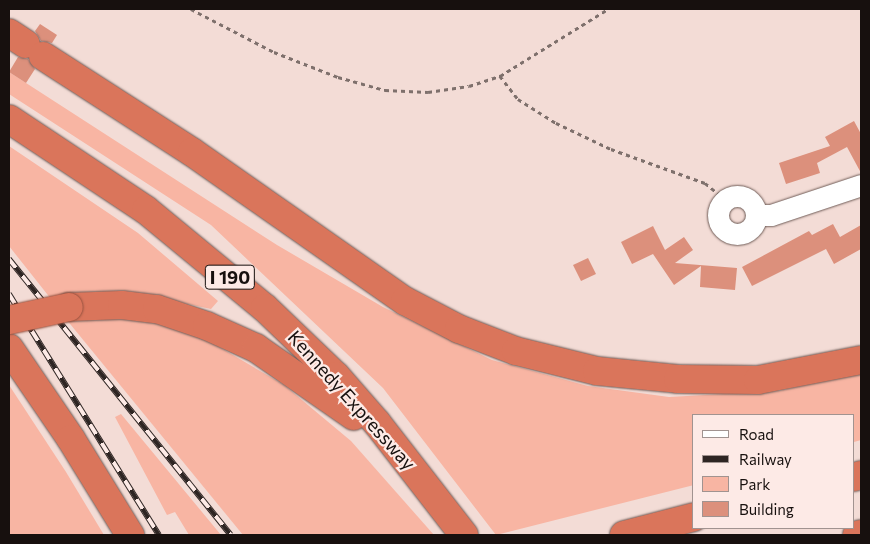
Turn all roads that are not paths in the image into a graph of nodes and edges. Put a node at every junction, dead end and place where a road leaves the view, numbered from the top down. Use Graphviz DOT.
graph roads {
  1 [pos="26,44"];
  2 [pos="9,118"];
  3 [pos="861,185"];
  4 [pos="756,215"];
  5 [pos="9,320"];
  6 [pos="9,348"];
  7 [pos="861,360"];
  8 [pos="418,473"];
  9 [pos="692,518"];
  10 [pos="457,525"];
  11 [pos="861,534"];
  12 [pos="130,535"];
  13 [pos="624,535"];
  14 [pos="858,535"];
  1 -- 7 [label="highway"];
  2 -- 8 [label="highway, Kennedy Expressway / I 190"];
  3 -- 4 [label="street"];
  4 -- 4 [label="street"];
  5 -- 8 [label="highway, bridge"];
  6 -- 12 [label="highway"];
  8 -- 10 [label="highway, Kennedy Expressway / I 190"];
  9 -- 13 [label="highway"];
  11 -- 14 [label="highway"];
}
